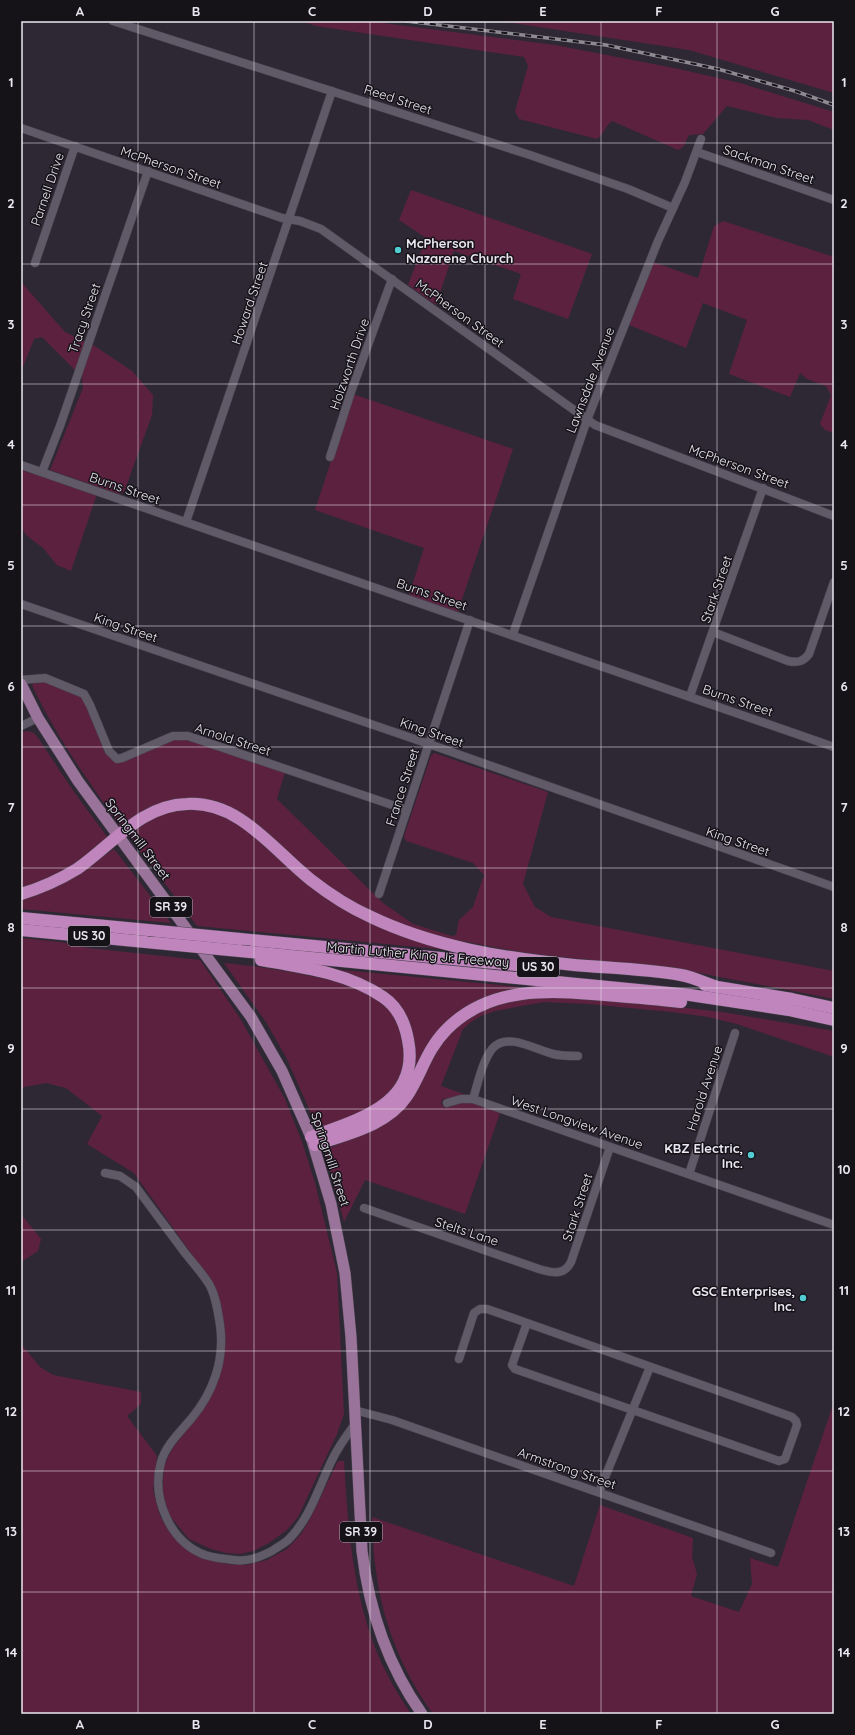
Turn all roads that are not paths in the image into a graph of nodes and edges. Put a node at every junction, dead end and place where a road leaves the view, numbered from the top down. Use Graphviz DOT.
graph roads {
  1 [pos="113,21"];
  2 [pos="332,91"];
  3 [pos="21,128"];
  4 [pos="701,139"];
  5 [pos="75,146"];
  6 [pos="697,152"];
  7 [pos="148,171"];
  8 [pos="834,200"];
  9 [pos="672,208"];
  10 [pos="290,219"];
  11 [pos="35,263"];
  12 [pos="392,279"];
  13 [pos="587,420"];
  14 [pos="330,457"];
  15 [pos="21,465"];
  16 [pos="42,472"];
  17 [pos="763,488"];
  18 [pos="834,516"];
  19 [pos="186,522"];
  20 [pos="834,582"];
  21 [pos="21,604"];
  22 [pos="470,620"];
  23 [pos="713,632"];
  24 [pos="513,634"];
  25 [pos="21,680"];
  26 [pos="21,684"];
  27 [pos="690,696"];
  28 [pos="38,718"];
  29 [pos="21,726"];
  30 [pos="429,744"];
  31 [pos="834,747"];
  32 [pos="407,810"];
  33 [pos="118,836"];
  34 [pos="834,887"];
  35 [pos="21,894"];
  36 [pos="379,894"];
  37 [pos="21,918"];
  38 [pos="21,930"];
  39 [pos="252,955"];
  40 [pos="714,986"];
  41 [pos="834,1008"];
  42 [pos="834,1020"];
  43 [pos="834,1024"];
  44 [pos="735,1033"];
  45 [pos="578,1056"];
  46 [pos="473,1099"];
  47 [pos="447,1102"];
  48 [pos="313,1141"];
  49 [pos="610,1147"];
  50 [pos="105,1172"];
  51 [pos="689,1174"];
  52 [pos="364,1208"];
  53 [pos="834,1225"];
  54 [pos="562,1272"];
  55 [pos="527,1323"];
  56 [pos="459,1359"];
  57 [pos="650,1367"];
  58 [pos="354,1410"];
  59 [pos="632,1410"];
  60 [pos="355,1424"];
  61 [pos="599,1492"];
  62 [pos="771,1553"];
  63 [pos="422,1714"];
  1 -- 2 [label="street, Reed Street"];
  2 -- 9 [label="street, Reed Street"];
  2 -- 10 [label="street, Howard Street"];
  3 -- 5 [label="street, McPherson Street"];
  4 -- 6 [label="street, Lawnsdale Avenue"];
  5 -- 7 [label="street, McPherson Street"];
  5 -- 11 [label="street, Parnell Drive"];
  6 -- 8 [label="street, Sackman Street"];
  6 -- 9 [label="street, Lawnsdale Avenue"];
  7 -- 10 [label="street, McPherson Street"];
  7 -- 16 [label="street, Tracy Street"];
  9 -- 13 [label="street, Lawnsdale Avenue"];
  10 -- 12 [label="street, McPherson Street"];
  10 -- 19 [label="street, Howard Street"];
  12 -- 13 [label="street, McPherson Street"];
  12 -- 14 [label="street, Holzworth Drive"];
  13 -- 17 [label="street, McPherson Street"];
  13 -- 24 [label="street, Lawnsdale Avenue"];
  15 -- 16 [label="street, Burns Street"];
  16 -- 19 [label="street, Burns Street"];
  17 -- 18 [label="street, McPherson Street"];
  17 -- 23 [label="street, Stark Street"];
  19 -- 22 [label="street, Burns Street"];
  20 -- 23 [label="street"];
  21 -- 30 [label="street, King Street"];
  22 -- 24 [label="street, Burns Street"];
  22 -- 30 [label="street, France Street"];
  23 -- 27 [label="street, Stark Street"];
  24 -- 27 [label="street, Burns Street"];
  25 -- 32 [label="street, Arnold Street"];
  26 -- 28 [label="main road, Springmill Street / SR 39"];
  27 -- 31 [label="street, Burns Street"];
  28 -- 29 [label="street"];
  28 -- 33 [label="main road, Springmill Street / SR 39"];
  30 -- 32 [label="street, France Street"];
  30 -- 34 [label="street, King Street"];
  32 -- 36 [label="street, France Street"];
  33 -- 35 [label="highway"];
  33 -- 40 [label="highway"];
  33 -- 48 [label="main road, Springmill Street / SR 39"];
  37 -- 40 [label="highway, Martin Luther King Jr. Freeway / US 30, bridge"];
  38 -- 39 [label="highway, Martin Luther King Jr. Freeway / US 30, bridge"];
  39 -- 42 [label="highway, Martin Luther King Jr. Freeway / US 30"];
  39 -- 48 [label="highway"];
  40 -- 41 [label="highway, Martin Luther King Jr. Freeway / US 30"];
  43 -- 48 [label="highway"];
  44 -- 51 [label="street, Harold Avenue"];
  45 -- 46 [label="street"];
  46 -- 47 [label="street, West Longview Avenue"];
  46 -- 49 [label="street, West Longview Avenue"];
  48 -- 58 [label="main road, Springmill Street / SR 39"];
  49 -- 51 [label="street, West Longview Avenue"];
  49 -- 54 [label="street, Stark Street"];
  50 -- 60 [label="street"];
  51 -- 53 [label="street, West Longview Avenue"];
  52 -- 54 [label="street, Stelts Lane"];
  55 -- 56 [label="street"];
  55 -- 57 [label="street"];
  55 -- 59 [label="street"];
  57 -- 59 [label="street"];
  57 -- 59 [label="street"];
  58 -- 60 [label="main road, Springmill Street / SR 39"];
  58 -- 61 [label="street, Armstrong Street"];
  59 -- 61 [label="street"];
  60 -- 63 [label="main road, Springmill Street / SR 39"];
  61 -- 62 [label="street, Armstrong Street"];
}
